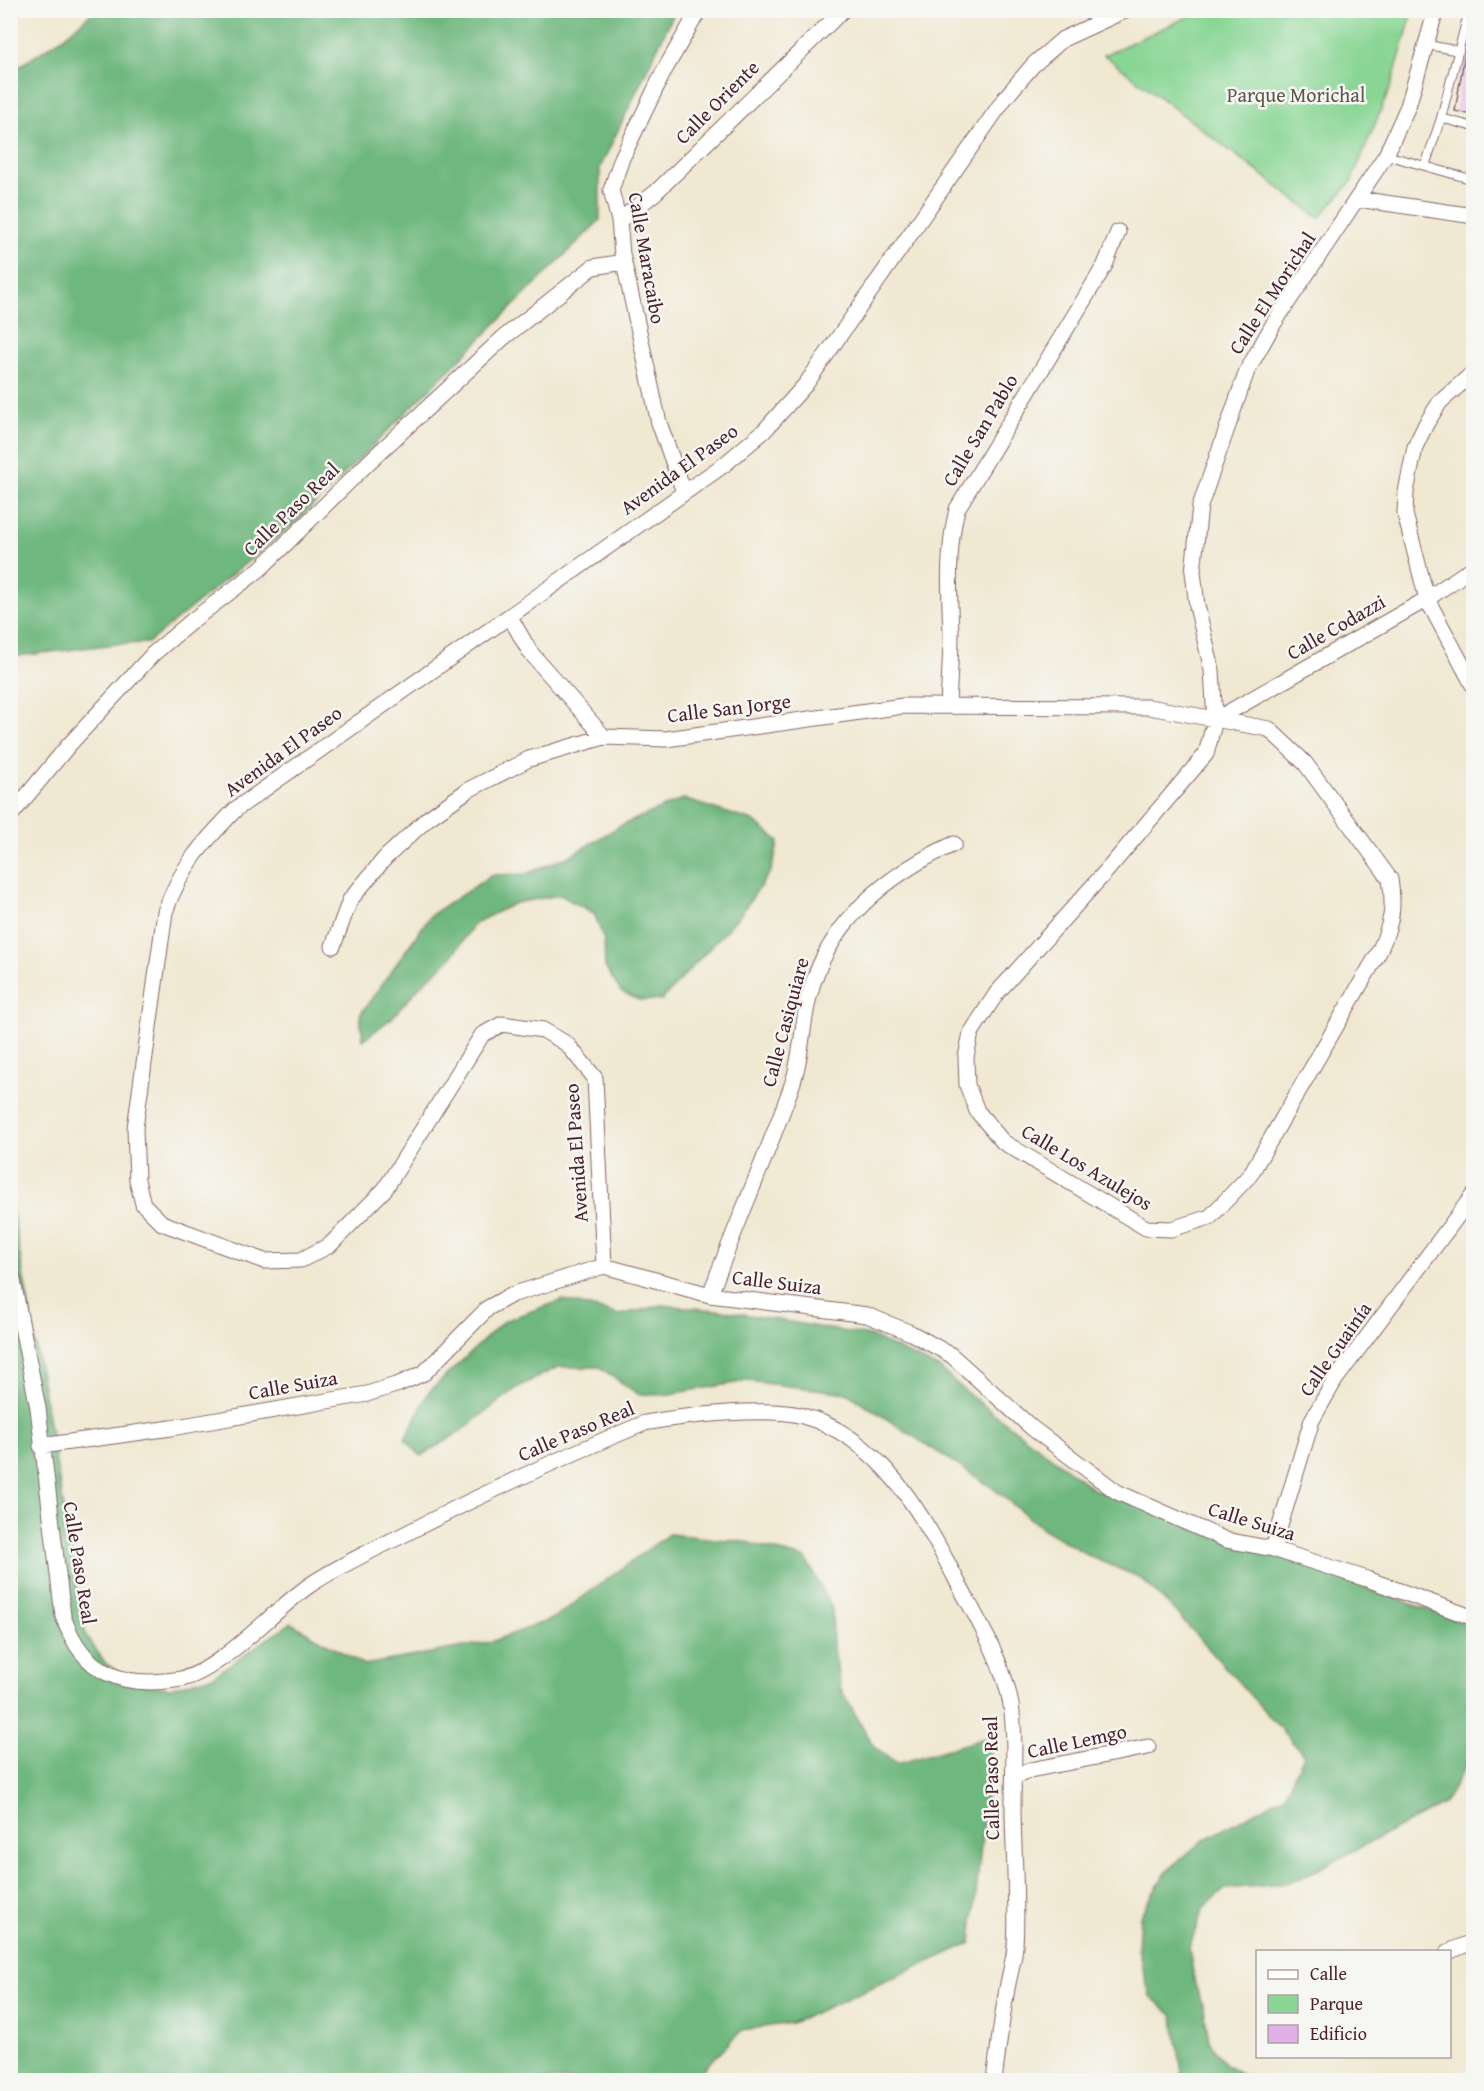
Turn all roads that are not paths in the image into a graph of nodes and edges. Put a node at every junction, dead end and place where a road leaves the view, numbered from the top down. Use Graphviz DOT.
graph roads {
  1 [pos="699,10"];
  2 [pos="843,10"];
  3 [pos="1126,10"];
  4 [pos="1436,10"];
  5 [pos="1469,10"];
  6 [pos="1428,45"];
  7 [pos="1459,51"];
  8 [pos="1441,118"];
  9 [pos="1473,127"];
  10 [pos="1386,155"];
  11 [pos="1425,166"];
  12 [pos="1473,180"];
  13 [pos="1358,199"];
  14 [pos="1473,216"];
  15 [pos="619,222"];
  16 [pos="1118,232"];
  17 [pos="624,262"];
  18 [pos="1473,372"];
  19 [pos="684,492"];
  20 [pos="1473,567"];
  21 [pos="1427,599"];
  22 [pos="510,617"];
  23 [pos="1473,687"];
  24 [pos="948,706"];
  25 [pos="1215,720"];
  26 [pos="604,737"];
  27 [pos="10,816"];
  28 [pos="954,844"];
  29 [pos="333,946"];
  30 [pos="1473,1194"];
  31 [pos="10,1266"];
  32 [pos="604,1266"];
  33 [pos="710,1295"];
  34 [pos="41,1446"];
  35 [pos="1273,1549"];
  36 [pos="1473,1618"];
  37 [pos="1148,1747"];
  38 [pos="1015,1777"];
  39 [pos="1473,1941"];
  40 [pos="1451,1951"];
  41 [pos="994,2080"];
  1 -- 15 [label="street, Calle Maracaibo"];
  2 -- 15 [label="street, Calle Oriente"];
  3 -- 19 [label="street, Avenida El Paseo"];
  4 -- 6 [label="street, Calle El Morichal"];
  5 -- 7 [label="lane"];
  6 -- 7 [label="lane"];
  6 -- 10 [label="street, Calle El Morichal"];
  7 -- 8 [label="lane"];
  8 -- 9 [label="lane"];
  8 -- 11 [label="lane"];
  10 -- 11 [label="lane"];
  10 -- 13 [label="street, Calle El Morichal"];
  11 -- 12 [label="lane"];
  13 -- 14 [label="street"];
  13 -- 25 [label="street, Calle El Morichal"];
  15 -- 17 [label="street, Calle Maracaibo"];
  16 -- 24 [label="street, Calle San Pablo"];
  17 -- 19 [label="street, Calle Maracaibo"];
  17 -- 27 [label="street, Calle Paso Real"];
  18 -- 21 [label="street"];
  19 -- 22 [label="street, Avenida El Paseo"];
  20 -- 21 [label="street, Calle Codazzi"];
  21 -- 23 [label="street"];
  21 -- 25 [label="street, Calle Codazzi"];
  22 -- 26 [label="street"];
  22 -- 32 [label="street, Avenida El Paseo"];
  24 -- 25 [label="street, Calle San Jorge"];
  24 -- 26 [label="street, Calle San Jorge"];
  25 -- 25 [label="street, Calle Los Azulejos"];
  26 -- 29 [label="street, Calle San Jorge"];
  28 -- 33 [label="street, Calle Casiquiare"];
  30 -- 35 [label="street, Calle Guainía"];
  31 -- 34 [label="street, Calle Paso Real"];
  32 -- 33 [label="street, Calle Suiza"];
  32 -- 34 [label="street, Calle Suiza"];
  33 -- 35 [label="street, Calle Suiza"];
  34 -- 38 [label="street, Calle Paso Real"];
  35 -- 36 [label="street, Calle Suiza"];
  37 -- 38 [label="street, Calle Lemgo"];
  38 -- 41 [label="street, Calle Paso Real"];
  39 -- 40 [label="street"];
}
